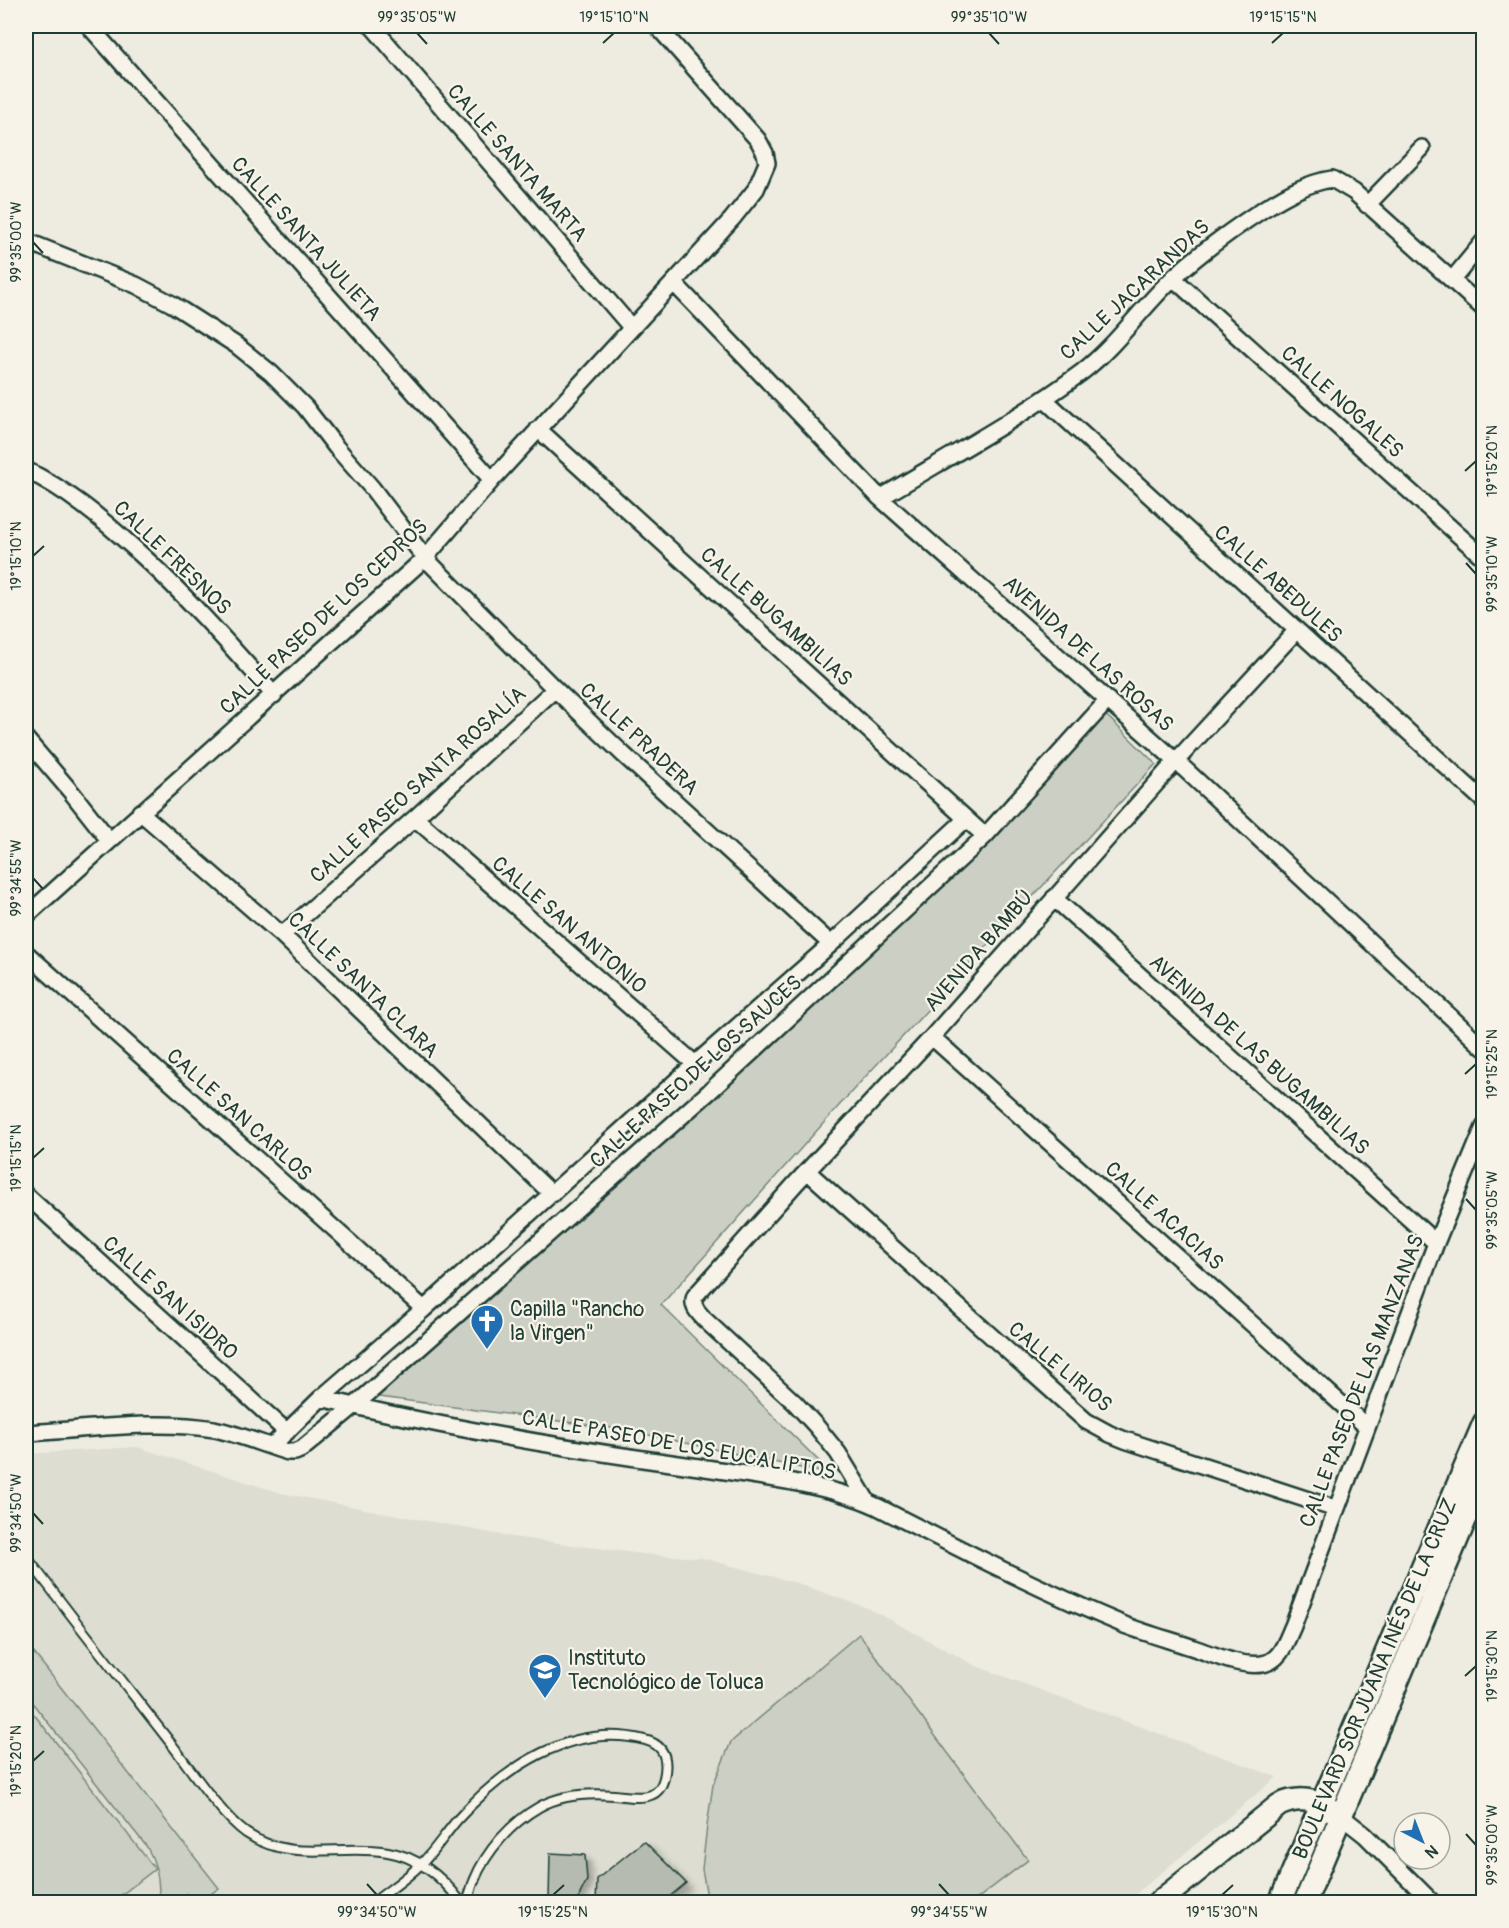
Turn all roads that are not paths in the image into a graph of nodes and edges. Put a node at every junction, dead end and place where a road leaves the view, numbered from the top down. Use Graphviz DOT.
graph roads {
  1 [pos="89,26"];
  2 [pos="372,26"];
  3 [pos="657,26"];
  4 [pos="1422,148"];
  5 [pos="1367,205"];
  6 [pos="26,241"];
  7 [pos="1484,241"];
  8 [pos="1173,278"];
  9 [pos="1452,280"];
  10 [pos="674,283"];
  11 [pos="1484,309"];
  12 [pos="631,327"];
  13 [pos="1044,399"];
  14 [pos="538,429"];
  15 [pos="26,470"];
  16 [pos="492,480"];
  17 [pos="880,498"];
  18 [pos="424,558"];
  19 [pos="1484,558"];
  20 [pos="1297,630"];
  21 [pos="555,689"];
  22 [pos="274,695"];
  23 [pos="1108,700"];
  24 [pos="26,739"];
  25 [pos="1176,761"];
  26 [pos="1484,801"];
  27 [pos="140,812"];
  28 [pos="415,818"];
  29 [pos="966,819"];
  30 [pos="985,836"];
  31 [pos="109,840"];
  32 [pos="1054,898"];
  33 [pos="26,916"];
  34 [pos="282,935"];
  35 [pos="831,944"];
  36 [pos="26,953"];
  37 [pos="932,1037"];
  38 [pos="1484,1048"];
  39 [pos="695,1064"];
  40 [pos="1484,1127"];
  41 [pos="807,1171"];
  42 [pos="552,1194"];
  43 [pos="26,1195"];
  44 [pos="1436,1243"];
  45 [pos="424,1309"];
  46 [pos="321,1398"];
  47 [pos="354,1406"];
  48 [pos="1484,1423"];
  49 [pos="1367,1427"];
  50 [pos="287,1432"];
  51 [pos="26,1433"];
  52 [pos="272,1446"];
  53 [pos="1484,1475"];
  54 [pos="867,1502"];
  55 [pos="1336,1509"];
  56 [pos="26,1556"];
  57 [pos="1282,1651"];
  58 [pos="1322,1804"];
  59 [pos="1341,1816"];
  60 [pos="421,1864"];
  61 [pos="379,1901"];
  62 [pos="461,1902"];
  63 [pos="467,1902"];
  64 [pos="1159,1902"];
  65 [pos="1280,1902"];
  66 [pos="1305,1902"];
  67 [pos="1432,1902"];
  1 -- 16 [label="street, CALLE SANTA JULIETA"];
  2 -- 12 [label="street, CALLE SANTA MARTA"];
  3 -- 10 [label="street, CALLE PASEO DE LOS CEDROS"];
  4 -- 5 [label="street"];
  5 -- 8 [label="street, CALLE JACARANDAS"];
  5 -- 9 [label="street"];
  6 -- 18 [label="street, CALLE PRADERA"];
  7 -- 9 [label="street"];
  8 -- 13 [label="street, CALLE JACARANDAS"];
  8 -- 19 [label="street, CALLE NOGALES"];
  9 -- 11 [label="street"];
  10 -- 12 [label="street, CALLE PASEO DE LOS CEDROS"];
  10 -- 17 [label="street, AVENIDA DE LAS ROSAS"];
  12 -- 14 [label="street, CALLE PASEO DE LOS CEDROS"];
  13 -- 17 [label="street, CALLE JACARANDAS"];
  13 -- 20 [label="street, CALLE ABEDULES"];
  14 -- 16 [label="street, CALLE PASEO DE LOS CEDROS"];
  14 -- 29 [label="street, CALLE BUGAMBILIAS"];
  15 -- 22 [label="street, CALLE FRESNOS"];
  16 -- 18 [label="street, CALLE PASEO DE LOS CEDROS"];
  17 -- 23 [label="street, AVENIDA DE LAS ROSAS"];
  18 -- 21 [label="street, CALLE PRADERA"];
  18 -- 22 [label="street, CALLE PASEO DE LOS CEDROS"];
  20 -- 25 [label="street, AVENIDA BAMBÚ"];
  20 -- 26 [label="street, CALLE ABEDULES"];
  21 -- 28 [label="street, CALLE PASEO SANTA ROSALÍA"];
  21 -- 35 [label="street, CALLE PRADERA"];
  22 -- 27 [label="street, CALLE PASEO DE LOS CEDROS"];
  23 -- 25 [label="street, AVENIDA DE LAS ROSAS"];
  23 -- 30 [label="street, CALLE PASEO DE LOS SAUCES"];
  24 -- 31 [label="street"];
  25 -- 32 [label="street, AVENIDA BAMBÚ"];
  25 -- 38 [label="street, AVENIDA DE LAS ROSAS"];
  27 -- 31 [label="street, CALLE PASEO DE LOS CEDROS"];
  27 -- 34 [label="street, CALLE SANTA CLARA"];
  28 -- 34 [label="street, CALLE PASEO SANTA ROSALÍA"];
  28 -- 39 [label="street, CALLE SAN ANTONIO"];
  29 -- 30 [label="street, CALLE BUGAMBILIAS"];
  29 -- 35 [label="street, CALLE PASEO DE LOS SAUCES"];
  30 -- 47 [label="street, CALLE PASEO DE LOS SAUCES"];
  31 -- 33 [label="street, CALLE PASEO DE LOS CEDROS"];
  32 -- 37 [label="street, AVENIDA BAMBÚ"];
  32 -- 44 [label="street, AVENIDA DE LAS BUGAMBILIAS"];
  34 -- 42 [label="street, CALLE SANTA CLARA"];
  35 -- 39 [label="street, CALLE PASEO DE LOS SAUCES"];
  36 -- 45 [label="street, CALLE SAN CARLOS"];
  37 -- 41 [label="street, AVENIDA BAMBÚ"];
  37 -- 49 [label="street, CALLE ACACIAS"];
  39 -- 42 [label="street, CALLE PASEO DE LOS SAUCES"];
  40 -- 44 [label="street, CALLE PASEO DE LAS MANZANAS"];
  41 -- 54 [label="street, AVENIDA BAMBÚ"];
  41 -- 55 [label="street, CALLE LIRIOS"];
  42 -- 45 [label="street, CALLE PASEO DE LOS SAUCES"];
  43 -- 50 [label="street, CALLE SAN ISIDRO"];
  44 -- 49 [label="street, CALLE PASEO DE LAS MANZANAS"];
  45 -- 46 [label="street, CALLE PASEO DE LOS SAUCES"];
  46 -- 47 [label="street, CALLE PASEO DE LOS EUCALIPTOS"];
  46 -- 50 [label="street, CALLE PASEO DE LOS SAUCES"];
  47 -- 52 [label="street, CALLE PASEO DE LOS SAUCES"];
  47 -- 54 [label="street, CALLE PASEO DE LOS EUCALIPTOS"];
  48 -- 58 [label="main road, BOULEVARD SOR JUANA INÉS DE LA CRUZ"];
  49 -- 55 [label="street, CALLE PASEO DE LAS MANZANAS"];
  50 -- 52 [label="street, CALLE PASEO DE LOS SAUCES"];
  51 -- 52 [label="street"];
  53 -- 59 [label="main road, BOULEVARD SOR JUANA INÉS DE LA CRUZ"];
  54 -- 57 [label="street, CALLE PASEO DE LOS EUCALIPTOS"];
  55 -- 57 [label="street, CALLE PASEO DE LAS MANZANAS"];
  56 -- 60 [label="lane"];
  58 -- 59 [label="main road"];
  58 -- 64 [label="main road"];
  58 -- 65 [label="main road, BOULEVARD SOR JUANA INÉS DE LA CRUZ"];
  59 -- 66 [label="main road, BOULEVARD SOR JUANA INÉS DE LA CRUZ"];
  59 -- 67 [label="street"];
  60 -- 61 [label="lane"];
  60 -- 62 [label="lane"];
  60 -- 63 [label="lane"];
}
